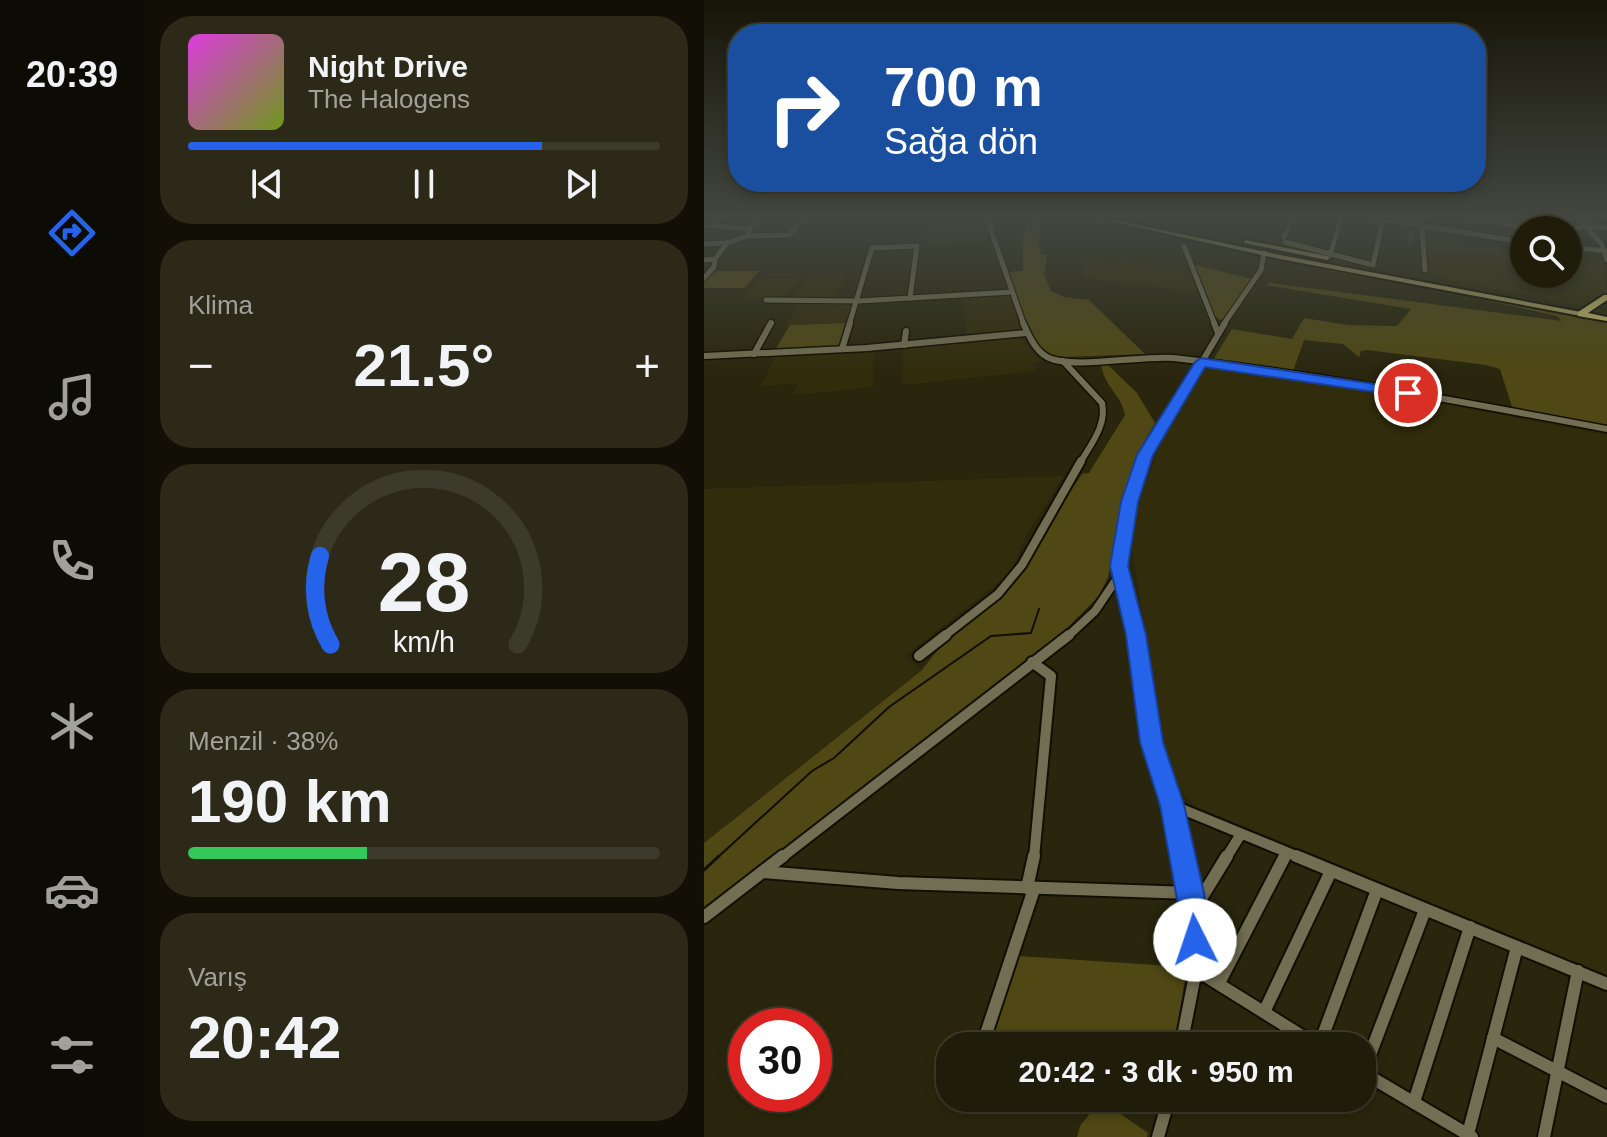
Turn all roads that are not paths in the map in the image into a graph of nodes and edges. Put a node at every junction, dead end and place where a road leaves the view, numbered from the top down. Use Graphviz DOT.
graph roads {
  1 [pos="867,269"];
  2 [pos="914,269"];
  3 [pos="1004,269"];
  4 [pos="1193,269"];
  5 [pos="1261,269"];
  6 [pos="1267,269"];
  7 [pos="1384,269"];
  8 [pos="1388,269"];
  9 [pos="1012,292"];
  10 [pos="1607,297"];
  11 [pos="910,298"];
  12 [pos="766,300"];
  13 [pos="859,301"];
  14 [pos="1597,303"];
  15 [pos="1587,313"];
  16 [pos="1607,316"];
  17 [pos="771,323"];
  18 [pos="906,331"];
  19 [pos="1026,333"];
  20 [pos="1218,333"];
  21 [pos="904,345"];
  22 [pos="842,349"];
  23 [pos="754,354"];
  24 [pos="704,356"];
  25 [pos="1063,361"];
  26 [pos="1201,362"];
  27 [pos="1607,429"];
  28 [pos="1119,566"];
  29 [pos="919,656"];
  30 [pos="1032,662"];
  31 [pos="1172,805"];
  32 [pos="1241,834"];
  33 [pos="1287,853"];
  34 [pos="1331,871"];
  35 [pos="762,872"];
  36 [pos="1030,888"];
  37 [pos="1377,890"];
  38 [pos="1191,893"];
  39 [pos="1194,910"];
  40 [pos="1425,910"];
  41 [pos="704,917"];
  42 [pos="1470,927"];
  43 [pos="1517,947"];
  44 [pos="1196,970"];
  45 [pos="1578,971"];
  46 [pos="1219,983"];
  47 [pos="1607,984"];
  48 [pos="1265,1010"];
  49 [pos="986,1032"];
  50 [pos="1184,1032"];
  51 [pos="1297,1032"];
  52 [pos="1323,1032"];
  53 [pos="1376,1038"];
  54 [pos="1493,1038"];
  55 [pos="1558,1072"];
  56 [pos="1376,1080"];
  57 [pos="1607,1097"];
  58 [pos="1414,1102"];
  59 [pos="1166,1112"];
  60 [pos="1160,1136"];
  61 [pos="1470,1136"];
  62 [pos="1544,1137"];
  1 -- 13 [label="street"];
  2 -- 11 [label="street"];
  3 -- 9 [label="street"];
  4 -- 20 [label="street"];
  5 -- 20 [label="street"];
  6 -- 26 [label="street"];
  7 -- 15 [label="main road"];
  8 -- 15 [label="main road"];
  9 -- 11 [label="street"];
  9 -- 19 [label="street"];
  10 -- 14 [label="highway"];
  11 -- 13 [label="street"];
  12 -- 13 [label="street"];
  13 -- 22 [label="street"];
  14 -- 15 [label="highway"];
  14 -- 16 [label="highway"];
  15 -- 16 [label="highway"];
  17 -- 23 [label="street"];
  18 -- 21 [label="street"];
  19 -- 21 [label="street"];
  19 -- 25 [label="street"];
  20 -- 26 [label="street"];
  21 -- 22 [label="street"];
  22 -- 23 [label="street"];
  23 -- 24 [label="street"];
  25 -- 26 [label="street"];
  25 -- 29 [label="street"];
  26 -- 27 [label="street"];
  26 -- 28 [label="street"];
  28 -- 30 [label="street"];
  28 -- 31 [label="street"];
  30 -- 35 [label="street"];
  30 -- 36 [label="street"];
  31 -- 32 [label="street"];
  31 -- 38 [label="street"];
  32 -- 33 [label="street"];
  32 -- 39 [label="street"];
  33 -- 34 [label="street"];
  33 -- 46 [label="street"];
  34 -- 37 [label="street"];
  34 -- 48 [label="street"];
  35 -- 36 [label="street"];
  35 -- 41 [label="street"];
  36 -- 38 [label="street"];
  36 -- 49 [label="street"];
  37 -- 40 [label="street"];
  37 -- 52 [label="street"];
  38 -- 39 [label="street"];
  39 -- 44 [label="street"];
  40 -- 42 [label="street"];
  40 -- 53 [label="street"];
  42 -- 43 [label="street"];
  42 -- 58 [label="street"];
  43 -- 45 [label="street"];
  43 -- 54 [label="street"];
  44 -- 46 [label="street"];
  44 -- 50 [label="street"];
  45 -- 47 [label="street"];
  45 -- 55 [label="street"];
  46 -- 48 [label="street"];
  48 -- 51 [label="street"];
  54 -- 55 [label="street"];
  54 -- 61 [label="street"];
  55 -- 57 [label="street"];
  55 -- 62 [label="street"];
  56 -- 58 [label="street"];
  58 -- 61 [label="street"];
  59 -- 60 [label="street"];
}
